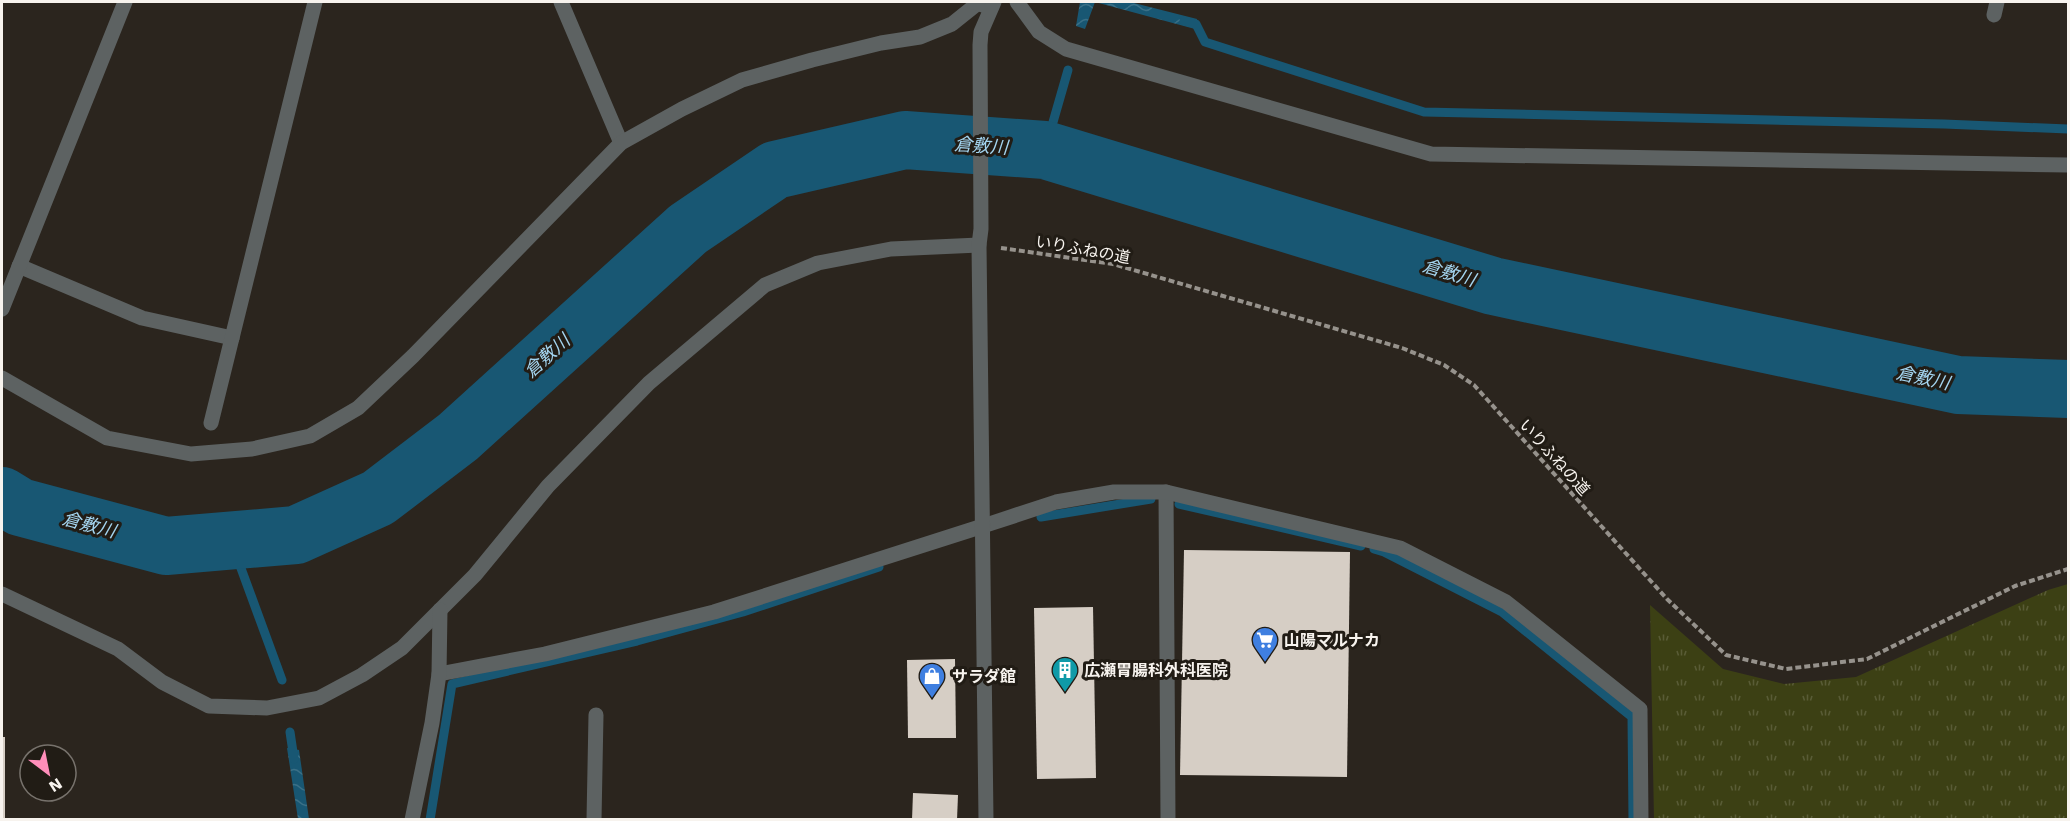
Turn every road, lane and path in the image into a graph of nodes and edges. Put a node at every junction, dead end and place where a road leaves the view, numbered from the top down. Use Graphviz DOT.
graph roads {
  1 [pos="125,2"];
  2 [pos="315,2"];
  3 [pos="561,2"];
  4 [pos="1017,2"];
  5 [pos="984,4"];
  6 [pos="621,143"];
  7 [pos="2068,165"];
  8 [pos="979,245"];
  9 [pos="19,266"];
  10 [pos="2,309"];
  11 [pos="232,338"];
  12 [pos="2,378"];
  13 [pos="211,423"];
  14 [pos="1166,492"];
  15 [pos="983,526"];
  16 [pos="2068,569"];
  17 [pos="2,594"];
  18 [pos="440,610"];
  19 [pos="439,674"];
  20 [pos="596,716"];
  21 [pos="412,819"];
  22 [pos="594,819"];
  23 [pos="986,819"];
  24 [pos="1168,819"];
  25 [pos="1641,819"];
  1 -- 9 [label="street"];
  2 -- 11 [label="street"];
  3 -- 6 [label="street"];
  4 -- 7 [label="street"];
  5 -- 6 [label="street"];
  5 -- 8 [label="street"];
  6 -- 12 [label="street"];
  8 -- 15 [label="street"];
  8 -- 16 [label="path, いりふねの道"];
  8 -- 18 [label="street"];
  9 -- 10 [label="street"];
  9 -- 11 [label="street"];
  11 -- 13 [label="street"];
  14 -- 15 [label="street"];
  14 -- 24 [label="street"];
  14 -- 25 [label="street"];
  15 -- 19 [label="street"];
  15 -- 23 [label="street"];
  17 -- 18 [label="street"];
  18 -- 19 [label="street"];
  19 -- 21 [label="street"];
  20 -- 22 [label="street"];
}
